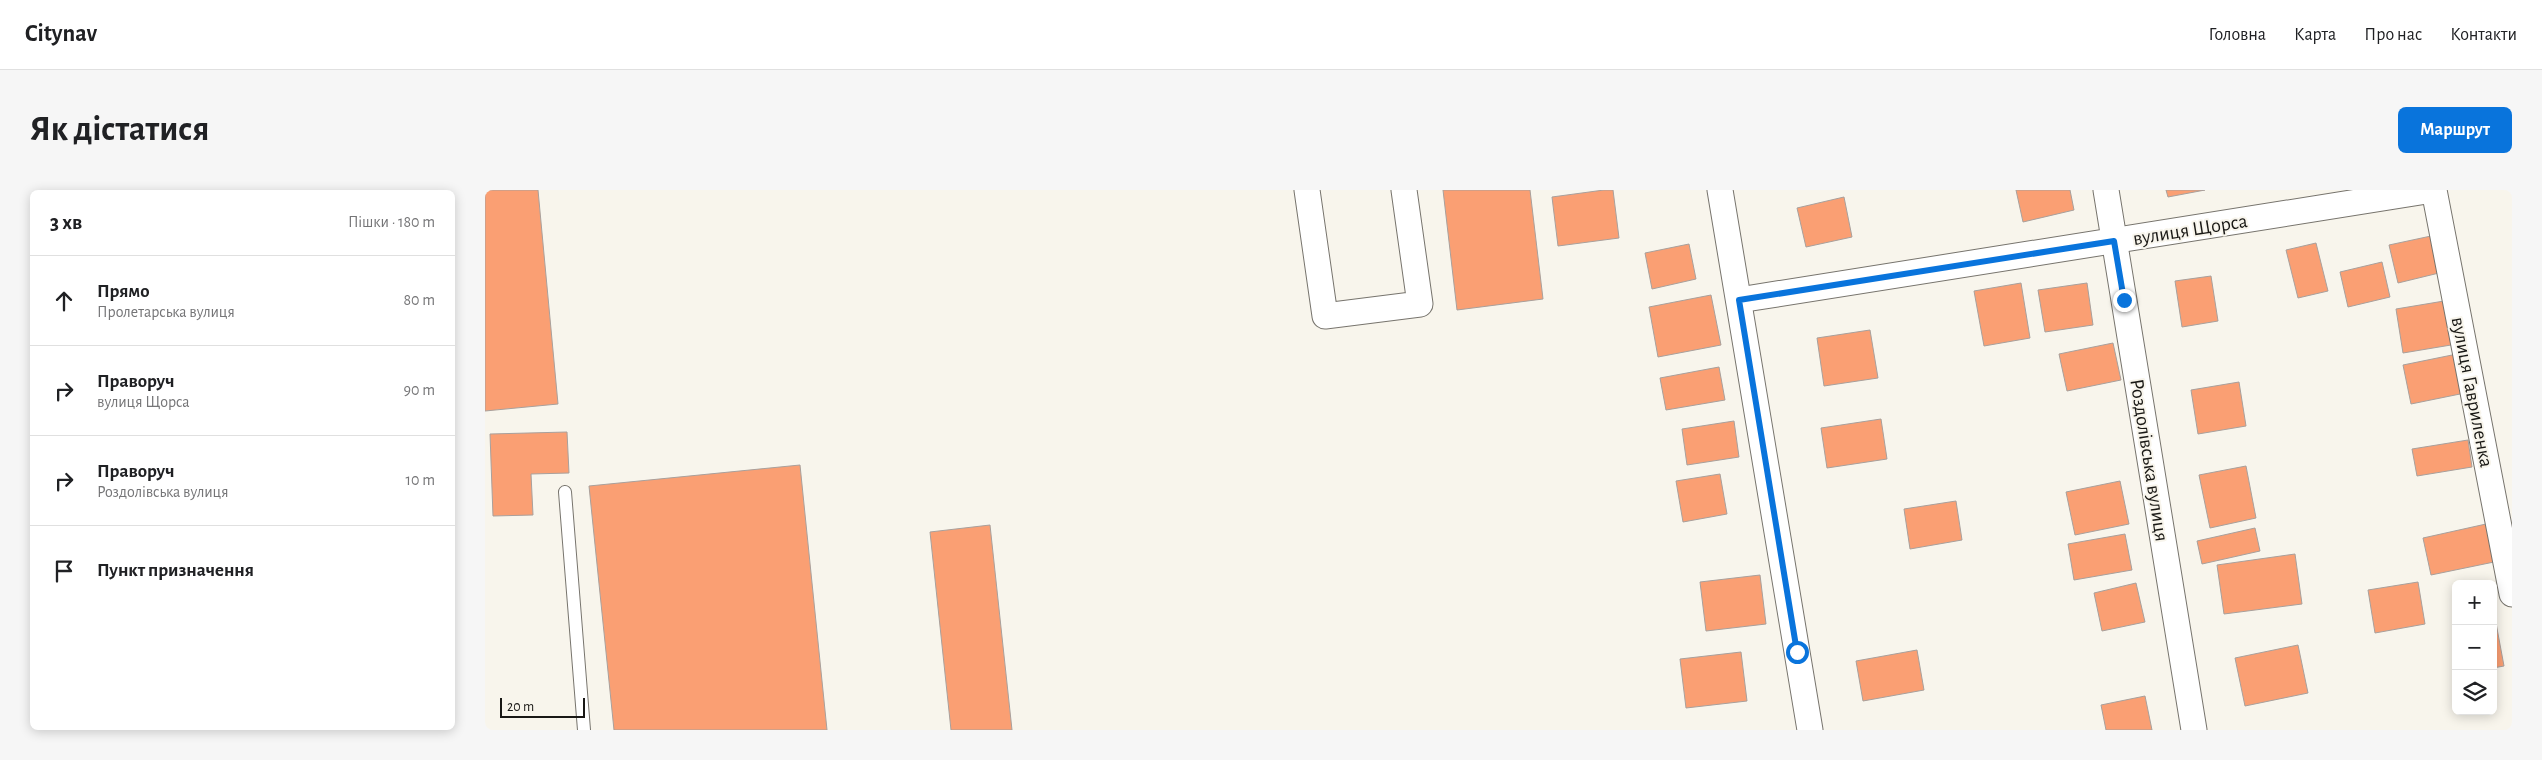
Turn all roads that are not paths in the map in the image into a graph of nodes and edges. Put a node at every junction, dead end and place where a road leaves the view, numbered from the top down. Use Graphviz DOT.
graph roads {
  1 [pos="1307,190"];
  2 [pos="1404,190"];
  3 [pos="1720,190"];
  4 [pos="2106,190"];
  5 [pos="2434,190"];
  6 [pos="2114,241"];
  7 [pos="1739,300"];
  8 [pos="565,492"];
  9 [pos="2512,594"];
  10 [pos="584,730"];
  11 [pos="1810,730"];
  12 [pos="2194,730"];
  1 -- 2 [label="street"];
  3 -- 7 [label="street"];
  4 -- 6 [label="street, Роздолівська вулиця"];
  5 -- 6 [label="street, вулиця Щорса"];
  5 -- 9 [label="street, вулиця Гавриленка"];
  6 -- 7 [label="street, вулиця Щорса"];
  6 -- 12 [label="street, Роздолівська вулиця"];
  7 -- 11 [label="street"];
  8 -- 10 [label="lane"];
}
